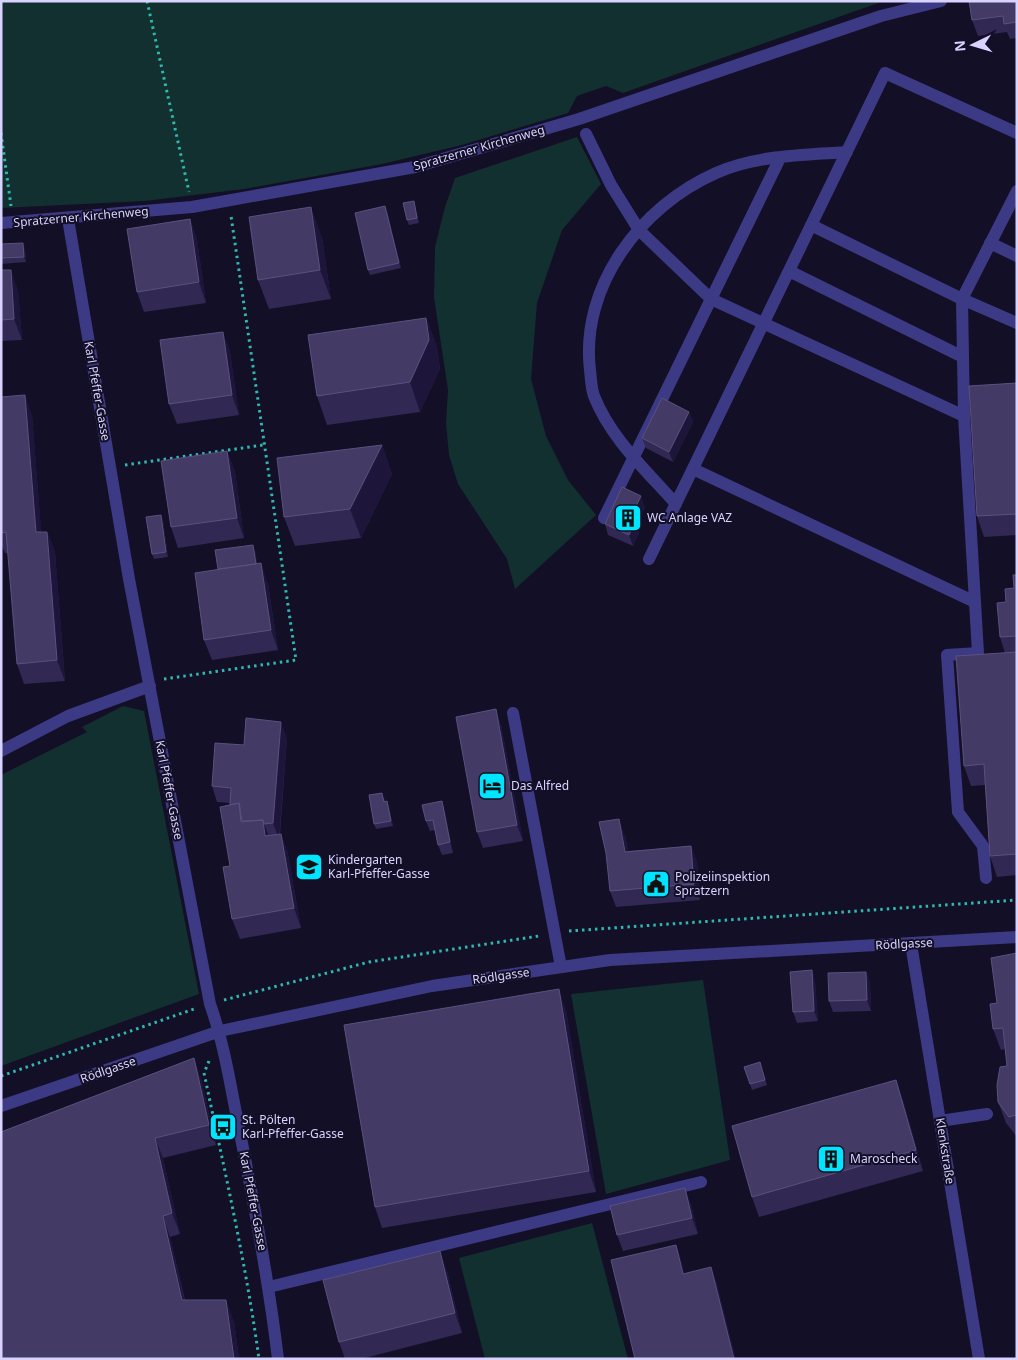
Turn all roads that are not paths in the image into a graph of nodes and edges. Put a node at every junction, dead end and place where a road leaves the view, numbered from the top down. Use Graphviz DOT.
graph roads {
  1 [pos="941,1"];
  2 [pos="1017,133"];
  3 [pos="586,134"];
  4 [pos="847,152"];
  5 [pos="780,158"];
  6 [pos="1017,191"];
  7 [pos="68,219"];
  8 [pos="7,222"];
  9 [pos="811,225"];
  10 [pos="639,230"];
  11 [pos="990,243"];
  12 [pos="1017,256"];
  13 [pos="789,271"];
  14 [pos="711,299"];
  15 [pos="962,299"];
  16 [pos="1017,323"];
  17 [pos="763,325"];
  18 [pos="963,357"];
  19 [pos="964,416"];
  20 [pos="634,457"];
  21 [pos="693,469"];
  22 [pos="676,504"];
  23 [pos="604,518"];
  24 [pos="649,559"];
  25 [pos="975,602"];
  26 [pos="150,686"];
  27 [pos="513,713"];
  28 [pos="1,752"];
  29 [pos="986,878"];
  30 [pos="1017,937"];
  31 [pos="911,944"];
  32 [pos="561,967"];
  33 [pos="220,1031"];
  34 [pos="1,1106"];
  35 [pos="987,1114"];
  36 [pos="940,1121"];
  37 [pos="701,1182"];
  38 [pos="269,1287"];
  39 [pos="278,1359"];
  40 [pos="979,1359"];
  1 -- 7 [label="street, Spratzerner Kirchenweg"];
  2 -- 4 [label="street"];
  3 -- 10 [label="street"];
  4 -- 5 [label="street"];
  4 -- 9 [label="street"];
  5 -- 10 [label="street"];
  5 -- 14 [label="street"];
  6 -- 11 [label="street"];
  7 -- 8 [label="street, Spratzerner Kirchenweg"];
  7 -- 26 [label="street, Karl Pfeffer-Gasse"];
  9 -- 13 [label="street"];
  9 -- 15 [label="street"];
  10 -- 14 [label="street"];
  10 -- 20 [label="street"];
  11 -- 12 [label="street"];
  11 -- 15 [label="street"];
  13 -- 17 [label="street"];
  13 -- 18 [label="street"];
  14 -- 17 [label="street"];
  14 -- 20 [label="street"];
  15 -- 16 [label="street"];
  15 -- 18 [label="street"];
  17 -- 19 [label="street"];
  17 -- 21 [label="street"];
  18 -- 19 [label="street"];
  19 -- 25 [label="street"];
  20 -- 22 [label="street"];
  20 -- 23 [label="street"];
  21 -- 22 [label="street"];
  21 -- 25 [label="street"];
  22 -- 24 [label="street"];
  25 -- 29 [label="street"];
  26 -- 28 [label="street"];
  26 -- 33 [label="street, Karl Pfeffer-Gasse"];
  27 -- 32 [label="street"];
  30 -- 31 [label="street, Rödlgasse"];
  31 -- 32 [label="street, Rödlgasse"];
  31 -- 36 [label="street, Klenkstraße"];
  32 -- 33 [label="street, Rödlgasse"];
  33 -- 34 [label="street, Rödlgasse"];
  33 -- 38 [label="street, Karl Pfeffer-Gasse"];
  35 -- 36 [label="street"];
  36 -- 40 [label="street, Klenkstraße"];
  37 -- 38 [label="street"];
  38 -- 39 [label="street, Karl Pfeffer-Gasse"];
}
